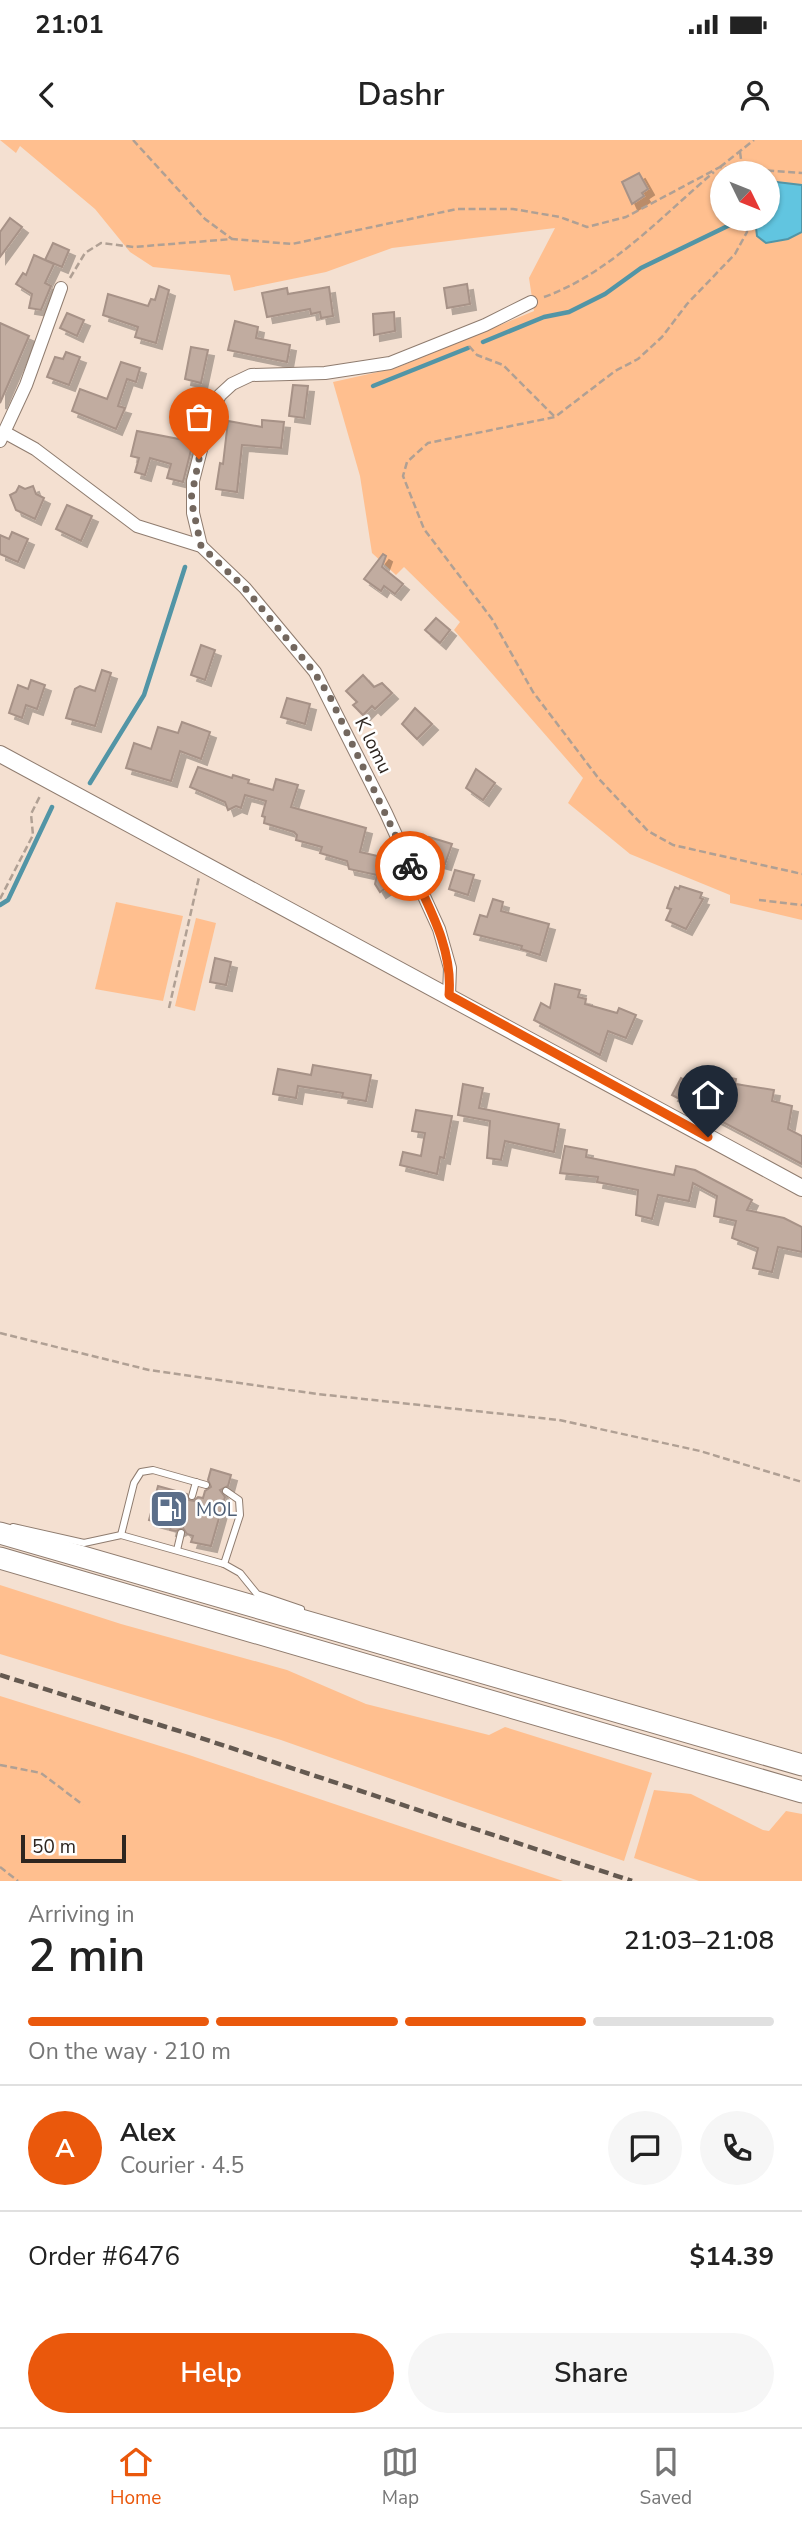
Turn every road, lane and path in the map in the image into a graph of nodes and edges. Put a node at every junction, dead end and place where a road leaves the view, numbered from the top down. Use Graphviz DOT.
graph roads {
  1 [pos="133,140"];
  2 [pos="754,140"];
  3 [pos="740,151"];
  4 [pos="728,161"];
  5 [pos="741,161"];
  6 [pos="780,171"];
  7 [pos="710,172"];
  8 [pos="802,173"];
  9 [pos="710,176"];
  10 [pos="747,231"];
  11 [pos="232,239"];
  12 [pos="61,288"];
  13 [pos="531,302"];
  14 [pos="460,335"];
  15 [pos="555,417"];
  16 [pos="2,437"];
  17 [pos="201,546"];
  18 [pos="0,754"];
  19 [pos="49,780"];
  20 [pos="204,864"];
  21 [pos="802,874"];
  22 [pos="0,899"];
  23 [pos="759,900"];
  24 [pos="802,905"];
  25 [pos="449,995"];
  26 [pos="169,1008"];
  27 [pos="802,1188"];
  28 [pos="0,1333"];
  29 [pos="196,1482"];
  30 [pos="802,1482"];
  31 [pos="206,1485"];
  32 [pos="226,1491"];
  33 [pos="192,1496"];
  34 [pos="0,1525"];
  35 [pos="0,1533"];
  36 [pos="181,1533"];
  37 [pos="121,1535"];
  38 [pos="177,1550"];
  39 [pos="0,1558"];
  40 [pos="224,1564"];
  41 [pos="309,1612"];
  42 [pos="332,1620"];
  43 [pos="427,1658"];
  44 [pos="694,1761"];
  45 [pos="0,1765"];
  46 [pos="802,1765"];
  47 [pos="802,1792"];
  48 [pos="802,1801"];
  49 [pos="83,1805"];
  50 [pos="0,1867"];
  51 [pos="18,1881"];
  1 -- 11 [label="path"];
  2 -- 3 [label="path"];
  3 -- 4 [label="path"];
  3 -- 5 [label="path"];
  6 -- 8 [label="path"];
  7 -- 11 [label="path"];
  9 -- 13 [label="path"];
  10 -- 15 [label="path"];
  11 -- 12 [label="path"];
  12 -- 16 [label="street"];
  13 -- 14 [label="street"];
  14 -- 15 [label="path"];
  14 -- 17 [label="street"];
  15 -- 21 [label="path"];
  16 -- 17 [label="street, K lomu"];
  17 -- 25 [label="street, K lomu"];
  18 -- 19 [label="street"];
  19 -- 20 [label="street"];
  19 -- 22 [label="path"];
  20 -- 25 [label="street"];
  20 -- 26 [label="path"];
  23 -- 24 [label="path"];
  25 -- 27 [label="street"];
  28 -- 30 [label="path"];
  29 -- 31 [label="lane"];
  29 -- 33 [label="lane"];
  29 -- 37 [label="lane"];
  32 -- 40 [label="lane"];
  34 -- 37 [label="lane"];
  35 -- 43 [label="highway"];
  36 -- 38 [label="lane"];
  37 -- 38 [label="lane"];
  38 -- 40 [label="lane"];
  39 -- 44 [label="highway"];
  40 -- 41 [label="lane"];
  42 -- 43 [label="lane"];
  43 -- 46 [label="highway"];
  44 -- 47 [label="highway"];
  44 -- 48 [label="highway"];
  45 -- 49 [label="path"];
  50 -- 51 [label="path"];
}
